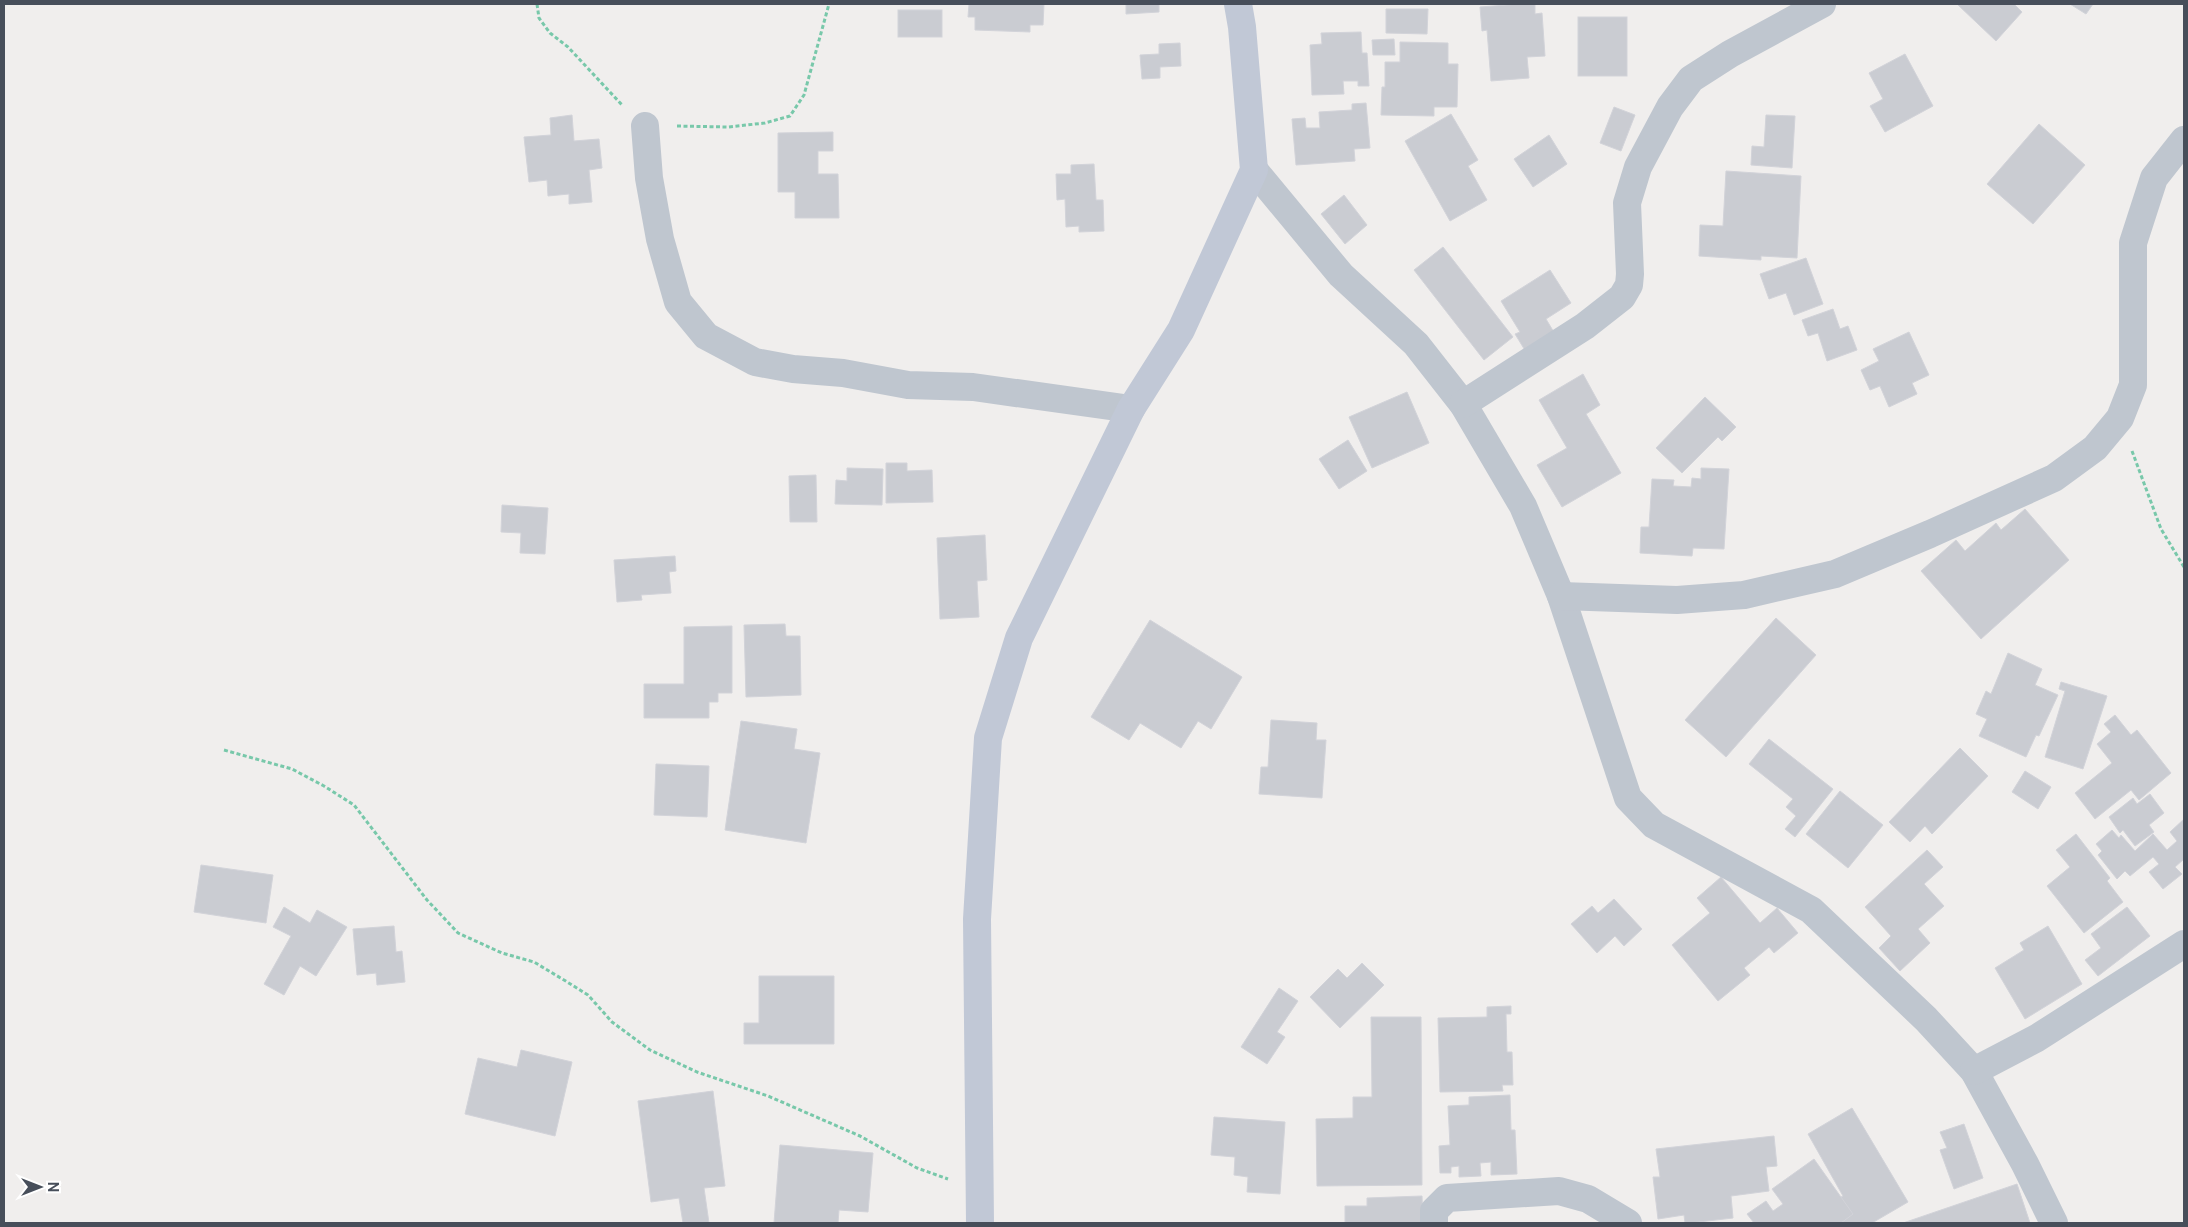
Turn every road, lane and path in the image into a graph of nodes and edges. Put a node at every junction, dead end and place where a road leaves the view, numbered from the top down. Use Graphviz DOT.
graph roads {
  1 [pos="537,4"];
  2 [pos="829,4"];
  3 [pos="1238,4"];
  4 [pos="1822,4"];
  5 [pos="645,126"];
  6 [pos="2184,140"];
  7 [pos="1254,170"];
  8 [pos="1463,404"];
  9 [pos="1131,409"];
  10 [pos="2120,418"];
  11 [pos="2184,566"];
  12 [pos="1560,596"];
  13 [pos="224,750"];
  14 [pos="2184,944"];
  15 [pos="1974,1071"];
  16 [pos="979,1191"];
  17 [pos="980,1223"];
  18 [pos="1434,1223"];
  19 [pos="1628,1223"];
  20 [pos="2054,1223"];
  1 -- 5 [label="path"];
  2 -- 5 [label="path"];
  3 -- 7 [label="main road"];
  4 -- 8 [label="street"];
  5 -- 9 [label="street"];
  6 -- 10 [label="street"];
  7 -- 8 [label="street"];
  7 -- 9 [label="main road"];
  8 -- 12 [label="street"];
  9 -- 16 [label="main road"];
  10 -- 11 [label="path"];
  10 -- 12 [label="street"];
  12 -- 15 [label="street"];
  13 -- 16 [label="path"];
  14 -- 15 [label="street"];
  15 -- 20 [label="street"];
  16 -- 17 [label="main road"];
  18 -- 19 [label="street"];
}
